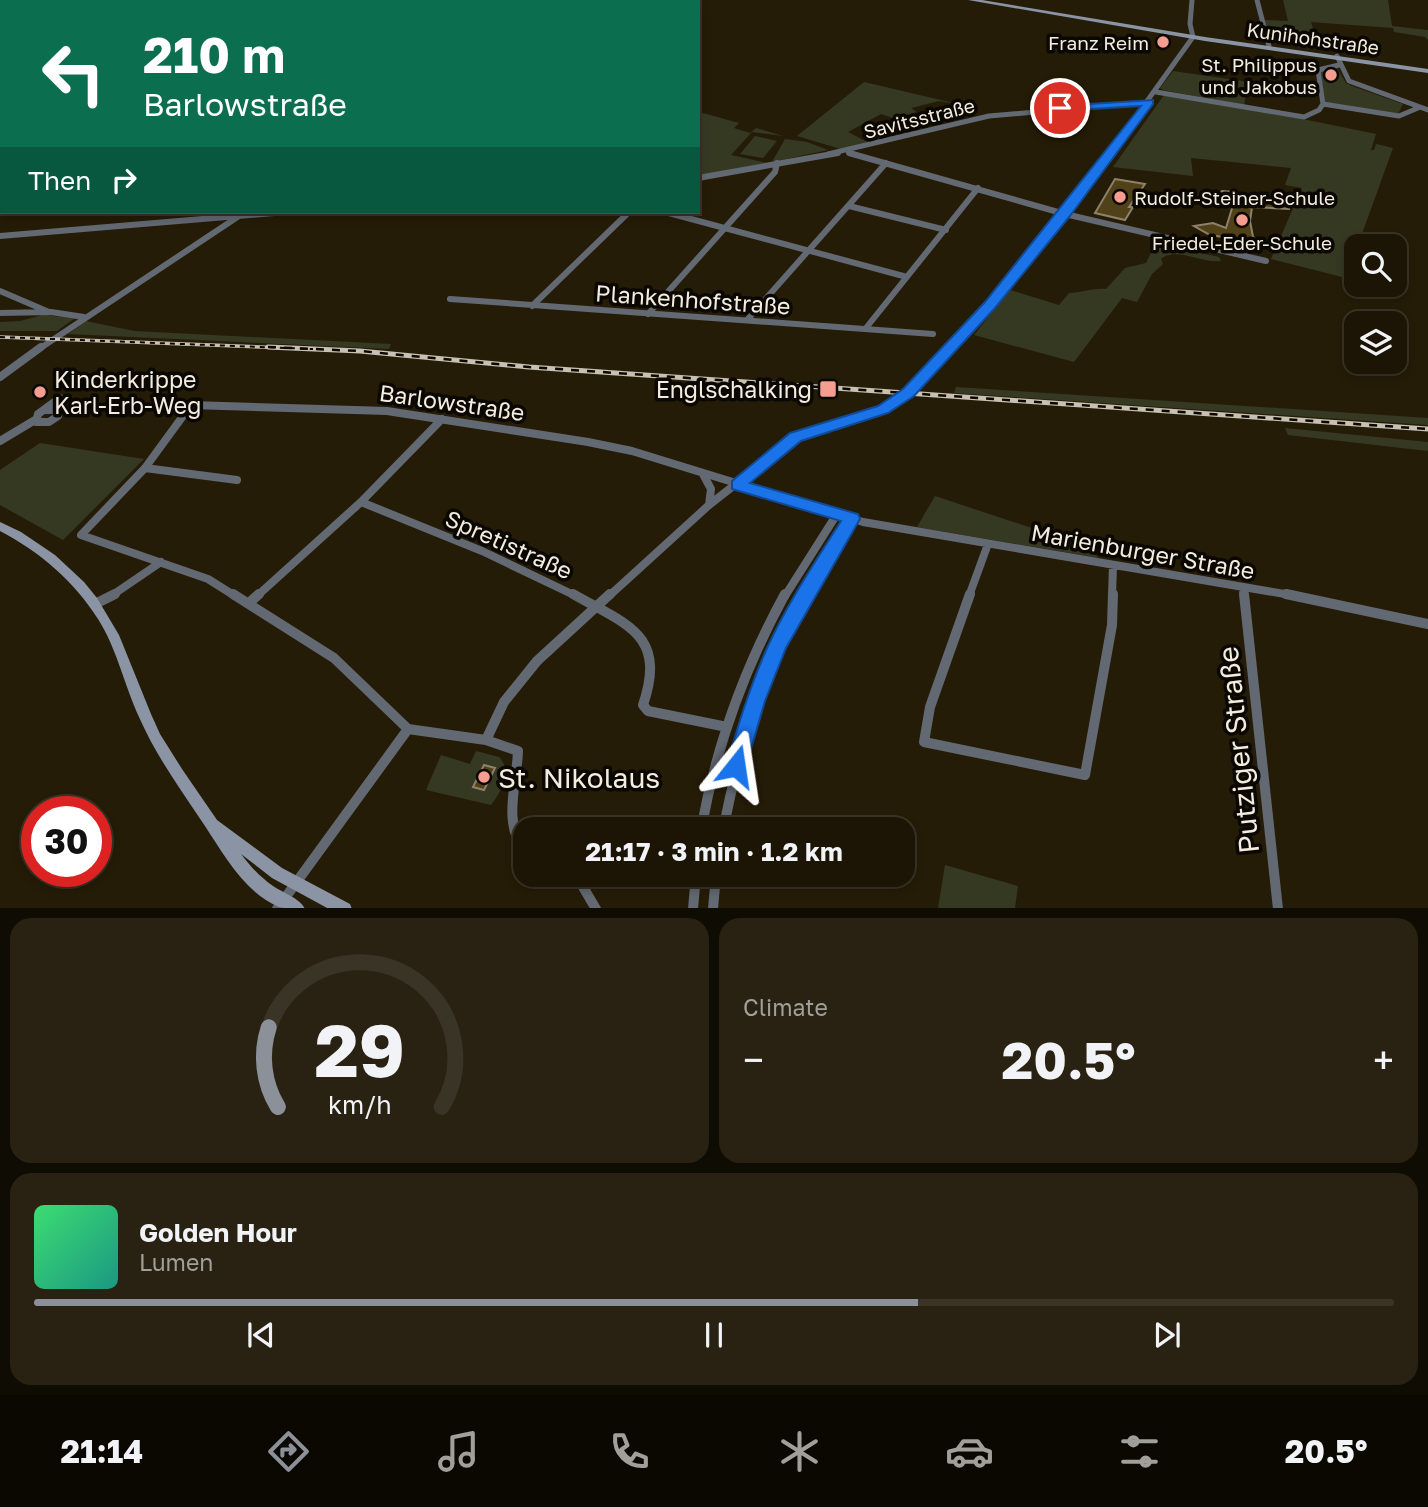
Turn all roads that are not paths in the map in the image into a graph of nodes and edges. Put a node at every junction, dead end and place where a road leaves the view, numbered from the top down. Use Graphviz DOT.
graph roads {
  1 [pos="971,0"];
  2 [pos="1192,0"];
  3 [pos="1257,0"];
  4 [pos="1193,37"];
  5 [pos="1269,46"];
  6 [pos="1337,56"];
  7 [pos="1339,65"];
  8 [pos="1428,71"];
  9 [pos="1156,92"];
  10 [pos="1149,102"];
  11 [pos="1323,104"];
  12 [pos="1418,108"];
  13 [pos="1428,110"];
  14 [pos="842,151"];
  15 [pos="776,163"];
  16 [pos="886,163"];
  17 [pos="700,178"];
  18 [pos="978,188"];
  19 [pos="849,206"];
  20 [pos="232,214"];
  21 [pos="241,214"];
  22 [pos="627,214"];
  23 [pos="674,214"];
  24 [pos="1065,214"];
  25 [pos="725,226"];
  26 [pos="946,230"];
  27 [pos="0,236"];
  28 [pos="810,250"];
  29 [pos="1266,261"];
  30 [pos="907,277"];
  31 [pos="0,291"];
  32 [pos="450,299"];
  33 [pos="531,306"];
  34 [pos="0,313"];
  35 [pos="51,313"];
  36 [pos="648,314"];
  37 [pos="84,317"];
  38 [pos="747,320"];
  39 [pos="866,328"];
  40 [pos="933,334"];
  41 [pos="0,377"];
  42 [pos="60,398"];
  43 [pos="45,410"];
  44 [pos="442,419"];
  45 [pos="35,420"];
  46 [pos="0,441"];
  47 [pos="145,468"];
  48 [pos="704,474"];
  49 [pos="237,480"];
  50 [pos="737,485"];
  51 [pos="361,502"];
  52 [pos="709,505"];
  53 [pos="837,514"];
  54 [pos="852,519"];
  55 [pos="0,526"];
  56 [pos="988,544"];
  57 [pos="161,562"];
  58 [pos="1113,565"];
  59 [pos="1243,587"];
  60 [pos="249,603"];
  61 [pos="95,604"];
  62 [pos="597,608"];
  63 [pos="1428,624"];
  64 [pos="727,727"];
  65 [pos="408,729"];
  66 [pos="486,740"];
  67 [pos="513,817"];
  68 [pos="705,817"];
  69 [pos="726,817"];
  70 [pos="208,820"];
  71 [pos="295,885"];
  72 [pos="586,887"];
  73 [pos="695,887"];
  74 [pos="715,887"];
  75 [pos="279,905"];
  76 [pos="298,908"];
  77 [pos="345,908"];
  78 [pos="596,908"];
  79 [pos="693,908"];
  80 [pos="713,908"];
  81 [pos="1278,908"];
  1 -- 4 [label="street, Kunihohstraße"];
  2 -- 4 [label="street"];
  3 -- 5 [label="street"];
  4 -- 5 [label="street, Kunihohstraße"];
  4 -- 9 [label="street"];
  5 -- 6 [label="street, Kunihohstraße"];
  6 -- 7 [label="street"];
  6 -- 8 [label="street, Kunihohstraße"];
  7 -- 11 [label="street"];
  7 -- 12 [label="street"];
  9 -- 10 [label="street"];
  9 -- 11 [label="street"];
  10 -- 14 [label="street, Savitsstraße"];
  10 -- 24 [label="street"];
  11 -- 12 [label="street"];
  12 -- 13 [label="street"];
  14 -- 15 [label="street, Savitsstraße"];
  14 -- 16 [label="street"];
  15 -- 17 [label="street, Savitsstraße"];
  15 -- 25 [label="street"];
  16 -- 18 [label="street"];
  16 -- 19 [label="street"];
  18 -- 24 [label="street"];
  18 -- 26 [label="street"];
  19 -- 26 [label="street"];
  19 -- 28 [label="street"];
  20 -- 27 [label="street"];
  21 -- 37 [label="street"];
  22 -- 33 [label="street"];
  23 -- 25 [label="street"];
  24 -- 29 [label="street"];
  24 -- 50 [label="street"];
  25 -- 28 [label="street"];
  25 -- 36 [label="street"];
  26 -- 30 [label="street"];
  28 -- 30 [label="street"];
  28 -- 38 [label="street"];
  30 -- 39 [label="street"];
  31 -- 35 [label="street"];
  32 -- 33 [label="street, Plankenhofstraße"];
  33 -- 36 [label="street, Plankenhofstraße"];
  34 -- 35 [label="street"];
  35 -- 37 [label="street"];
  36 -- 38 [label="street, Plankenhofstraße"];
  37 -- 41 [label="street"];
  38 -- 39 [label="street, Plankenhofstraße"];
  39 -- 40 [label="street, Plankenhofstraße"];
  42 -- 43 [label="street"];
  43 -- 45 [label="street"];
  43 -- 45 [label="street"];
  44 -- 47 [label="street, Barlowstraße"];
  44 -- 48 [label="street, Barlowstraße"];
  44 -- 51 [label="street"];
  45 -- 46 [label="street"];
  47 -- 49 [label="street"];
  47 -- 57 [label="street"];
  48 -- 50 [label="street, Barlowstraße"];
  48 -- 52 [label="street"];
  50 -- 52 [label="street"];
  50 -- 53 [label="street, Barlowstraße"];
  51 -- 60 [label="street"];
  51 -- 62 [label="street, Spretistraße"];
  52 -- 62 [label="street"];
  53 -- 54 [label="street, Barlowstraße"];
  53 -- 64 [label="street"];
  54 -- 56 [label="street, Marienburger Straße"];
  54 -- 69 [label="street"];
  55 -- 61 [label="street"];
  56 -- 58 [label="street, Marienburger Straße"];
  56 -- 58 [label="street"];
  57 -- 60 [label="street"];
  57 -- 61 [label="street"];
  58 -- 59 [label="street, Marienburger Straße"];
  59 -- 63 [label="street, Marienburger Straße"];
  59 -- 81 [label="street, Putziger Straße"];
  60 -- 65 [label="street"];
  61 -- 70 [label="street"];
  62 -- 64 [label="street, Spretistraße"];
  62 -- 66 [label="street"];
  64 -- 68 [label="street"];
  65 -- 66 [label="street"];
  65 -- 71 [label="street"];
  66 -- 67 [label="street"];
  70 -- 71 [label="street"];
  70 -- 75 [label="street"];
  71 -- 75 [label="street"];
  71 -- 77 [label="street"];
  72 -- 78 [label="street"];
  73 -- 79 [label="street"];
  74 -- 80 [label="street"];
  75 -- 76 [label="street"];
}
